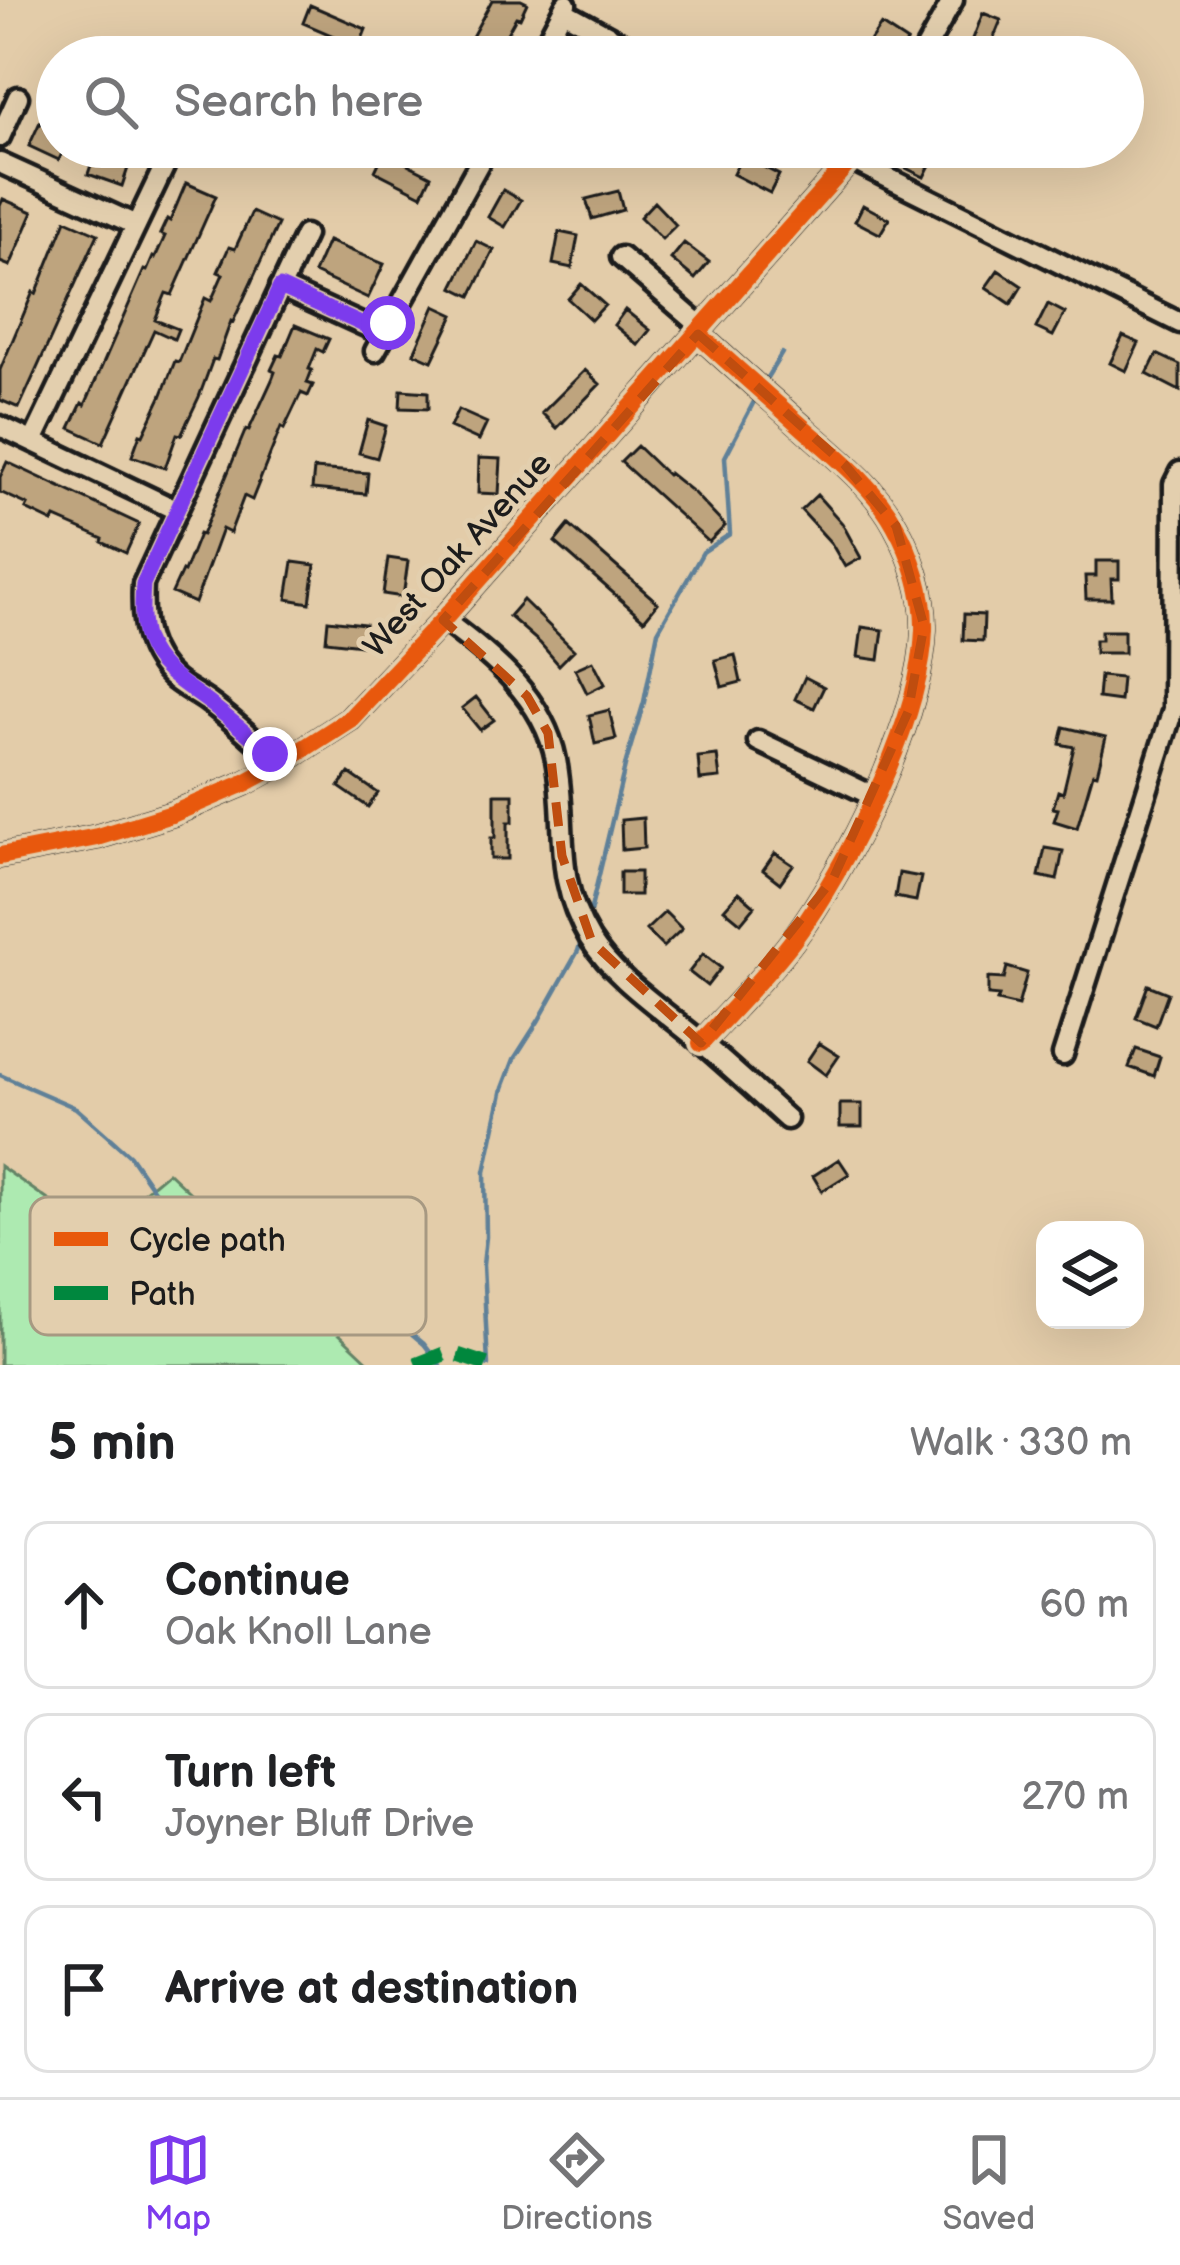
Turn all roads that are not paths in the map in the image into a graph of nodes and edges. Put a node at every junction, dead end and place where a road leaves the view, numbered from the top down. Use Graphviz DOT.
graph roads {
  1 [pos="953,0"];
  2 [pos="566,6"];
  3 [pos="550,36"];
  4 [pos="614,36"];
  5 [pos="933,36"];
  6 [pos="18,97"];
  7 [pos="0,137"];
  8 [pos="0,163"];
  9 [pos="164,168"];
  10 [pos="476,168"];
  11 [pos="845,168"];
  12 [pos="884,168"];
  13 [pos="136,225"];
  14 [pos="305,235"];
  15 [pos="622,257"];
  16 [pos="280,287"];
  17 [pos="1180,323"];
  18 [pos="700,331"];
  19 [pos="0,426"];
  20 [pos="34,441"];
  21 [pos="1180,472"];
  22 [pos="176,509"];
  23 [pos="443,620"];
  24 [pos="758,741"];
  25 [pos="280,764"];
  26 [pos="875,797"];
  27 [pos="0,856"];
  28 [pos="701,1043"];
  29 [pos="1063,1054"];
  30 [pos="787,1119"];
  1 -- 5 [label="street"];
  2 -- 3 [label="street"];
  2 -- 4 [label="street"];
  6 -- 7 [label="street"];
  8 -- 13 [label="street"];
  9 -- 13 [label="street"];
  10 -- 16 [label="street"];
  11 -- 18 [label="street, West Oak Avenue"];
  12 -- 17 [label="street"];
  13 -- 20 [label="street"];
  14 -- 16 [label="street"];
  15 -- 18 [label="street"];
  16 -- 22 [label="street"];
  18 -- 23 [label="street, West Oak Avenue"];
  18 -- 26 [label="street"];
  19 -- 20 [label="street"];
  20 -- 22 [label="street"];
  21 -- 29 [label="street"];
  22 -- 25 [label="street"];
  23 -- 25 [label="street, West Oak Avenue"];
  23 -- 28 [label="street"];
  24 -- 26 [label="street"];
  25 -- 27 [label="street, West Oak Avenue"];
  26 -- 28 [label="street"];
  28 -- 30 [label="street"];
}
